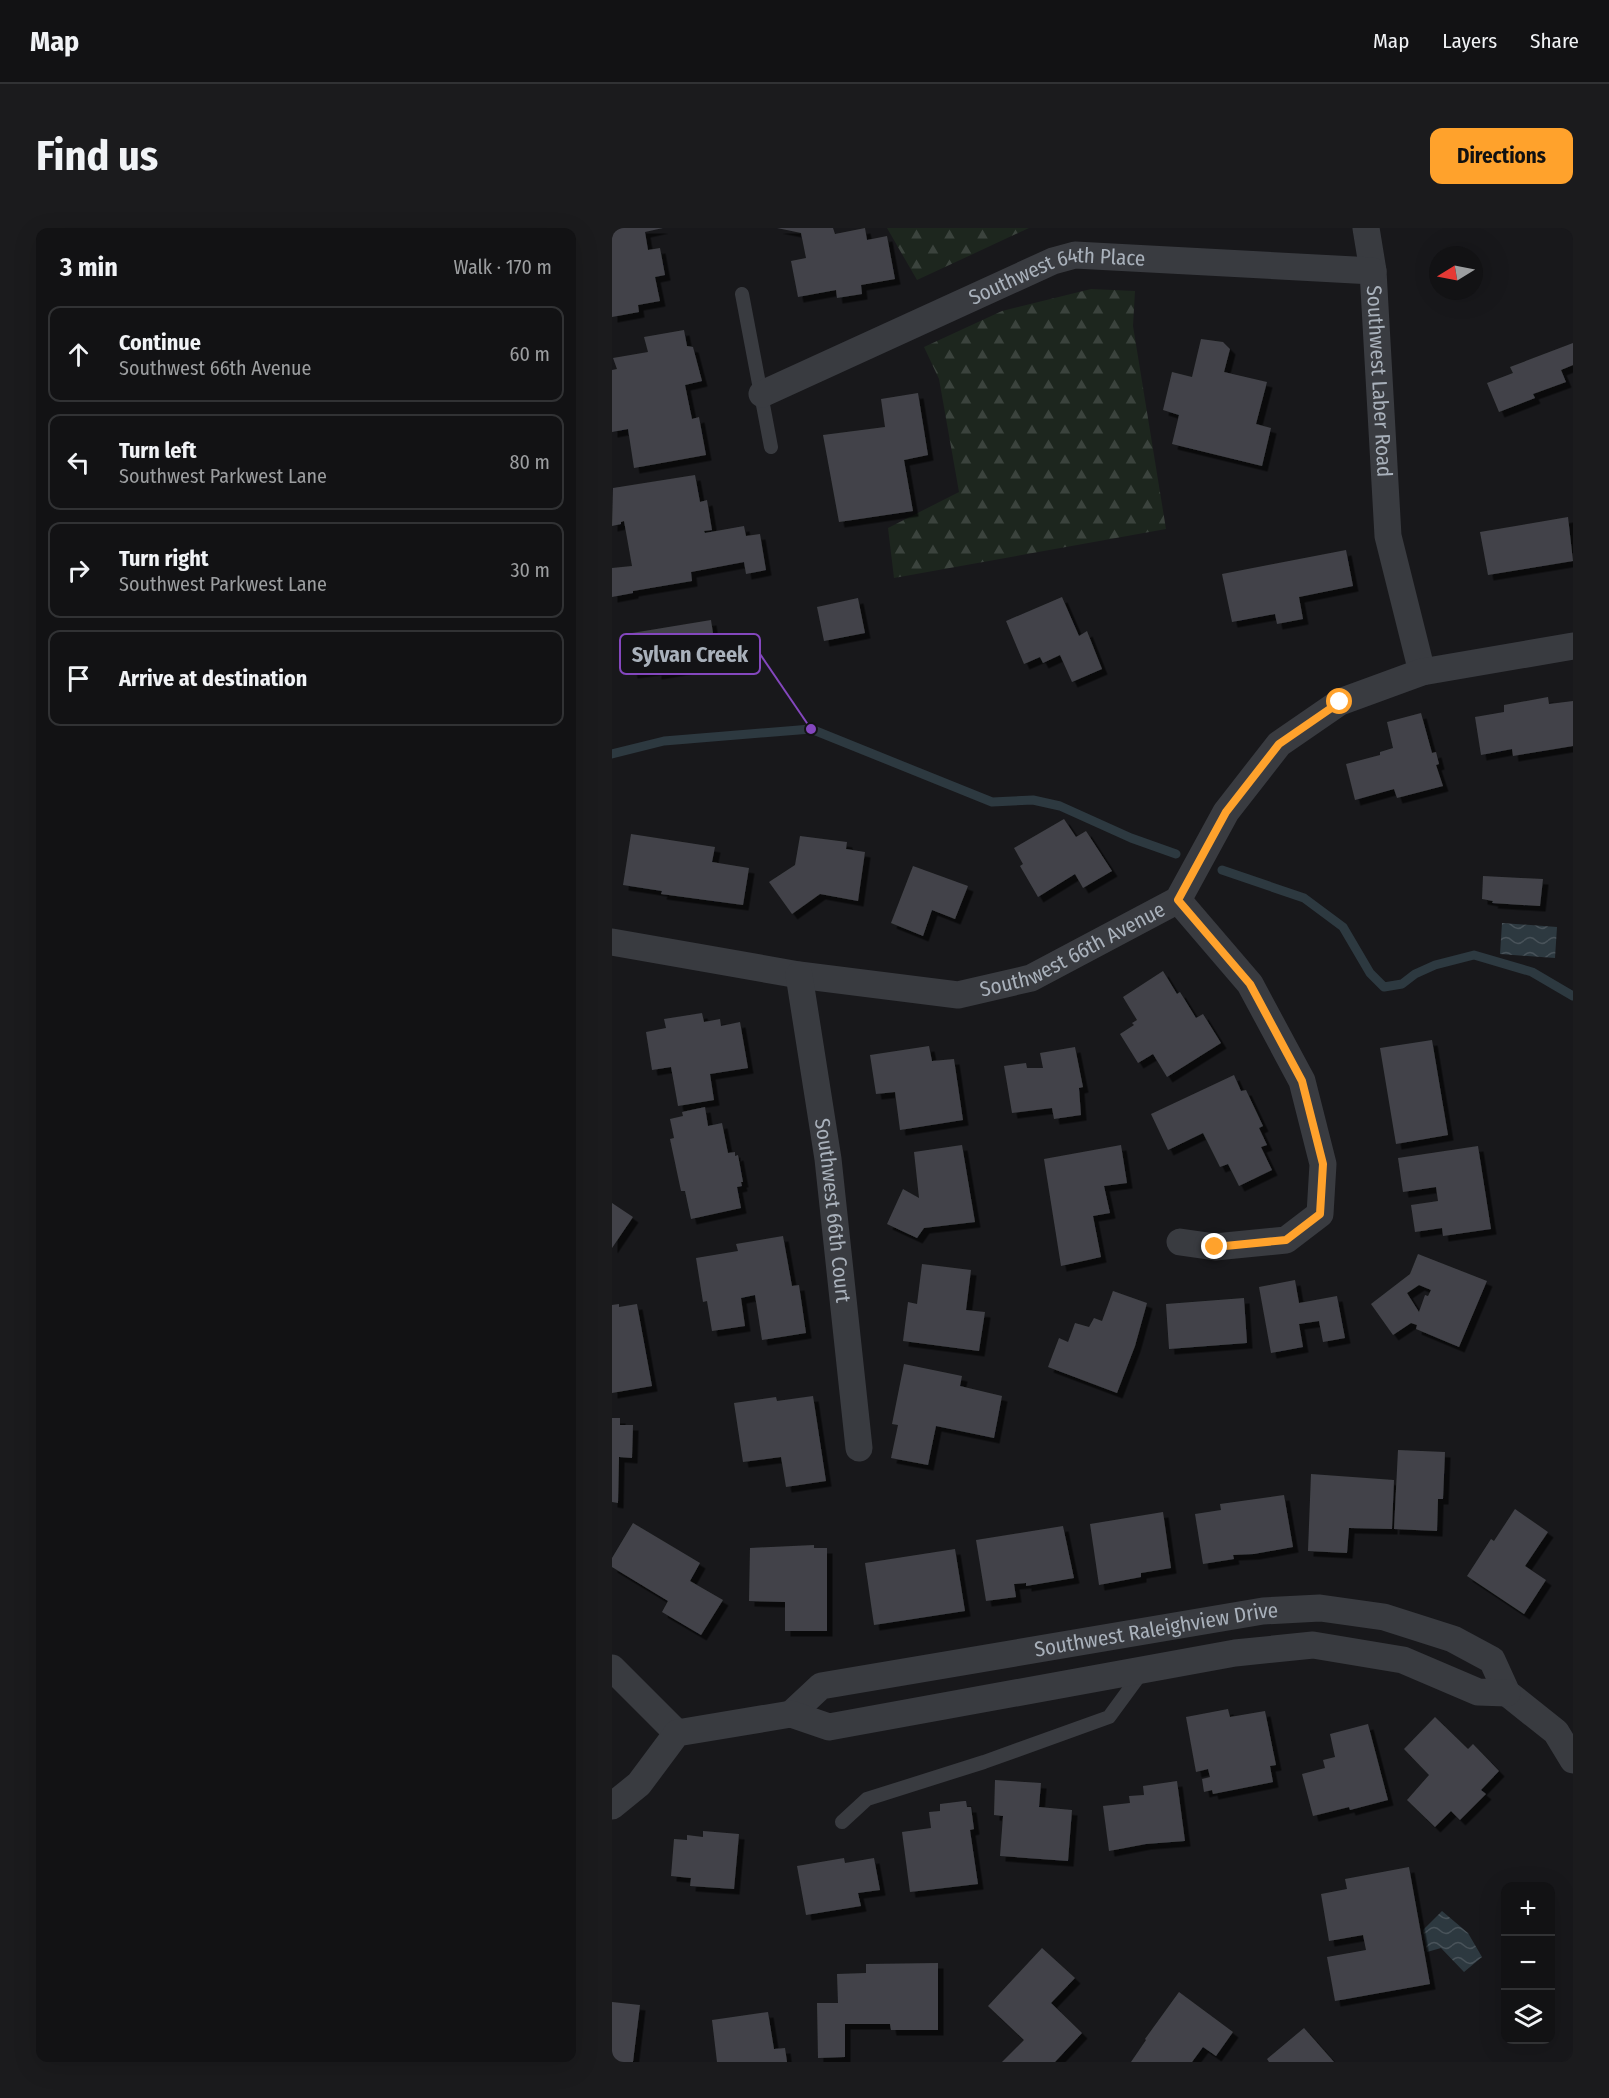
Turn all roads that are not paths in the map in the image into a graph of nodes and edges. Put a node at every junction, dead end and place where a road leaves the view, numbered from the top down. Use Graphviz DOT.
graph roads {
  1 [pos="1366,228"];
  2 [pos="1373,271"];
  3 [pos="742,294"];
  4 [pos="762,394"];
  5 [pos="771,447"];
  6 [pos="1573,646"];
  7 [pos="1422,672"];
  8 [pos="1178,900"];
  9 [pos="612,942"];
  10 [pos="799,975"];
  11 [pos="1180,1242"];
  12 [pos="859,1448"];
  13 [pos="612,1668"];
  14 [pos="1143,1670"];
  15 [pos="1507,1693"];
  16 [pos="791,1714"];
  17 [pos="677,1733"];
  18 [pos="1573,1760"];
  19 [pos="612,1806"];
  20 [pos="842,1822"];
  1 -- 2 [label="street, Southwest Laber Road"];
  2 -- 4 [label="street, Southwest 64th Place"];
  2 -- 7 [label="street, Southwest Laber Road"];
  3 -- 4 [label="lane"];
  4 -- 5 [label="lane"];
  6 -- 7 [label="street, Southwest 66th Avenue"];
  7 -- 8 [label="street, Southwest 66th Avenue"];
  8 -- 10 [label="street, Southwest 66th Avenue"];
  8 -- 11 [label="street"];
  9 -- 10 [label="street, Southwest 66th Avenue"];
  10 -- 12 [label="street, Southwest 66th Court"];
  13 -- 17 [label="street"];
  14 -- 15 [label="street, Southwest Raleighview Drive"];
  14 -- 16 [label="street, Southwest Raleighview Drive"];
  14 -- 20 [label="lane"];
  15 -- 16 [label="street, Southwest Raleighview Drive"];
  15 -- 18 [label="street, Southwest Raleighview Drive"];
  16 -- 17 [label="street, Southwest Raleighview Drive"];
  17 -- 19 [label="street"];
}
